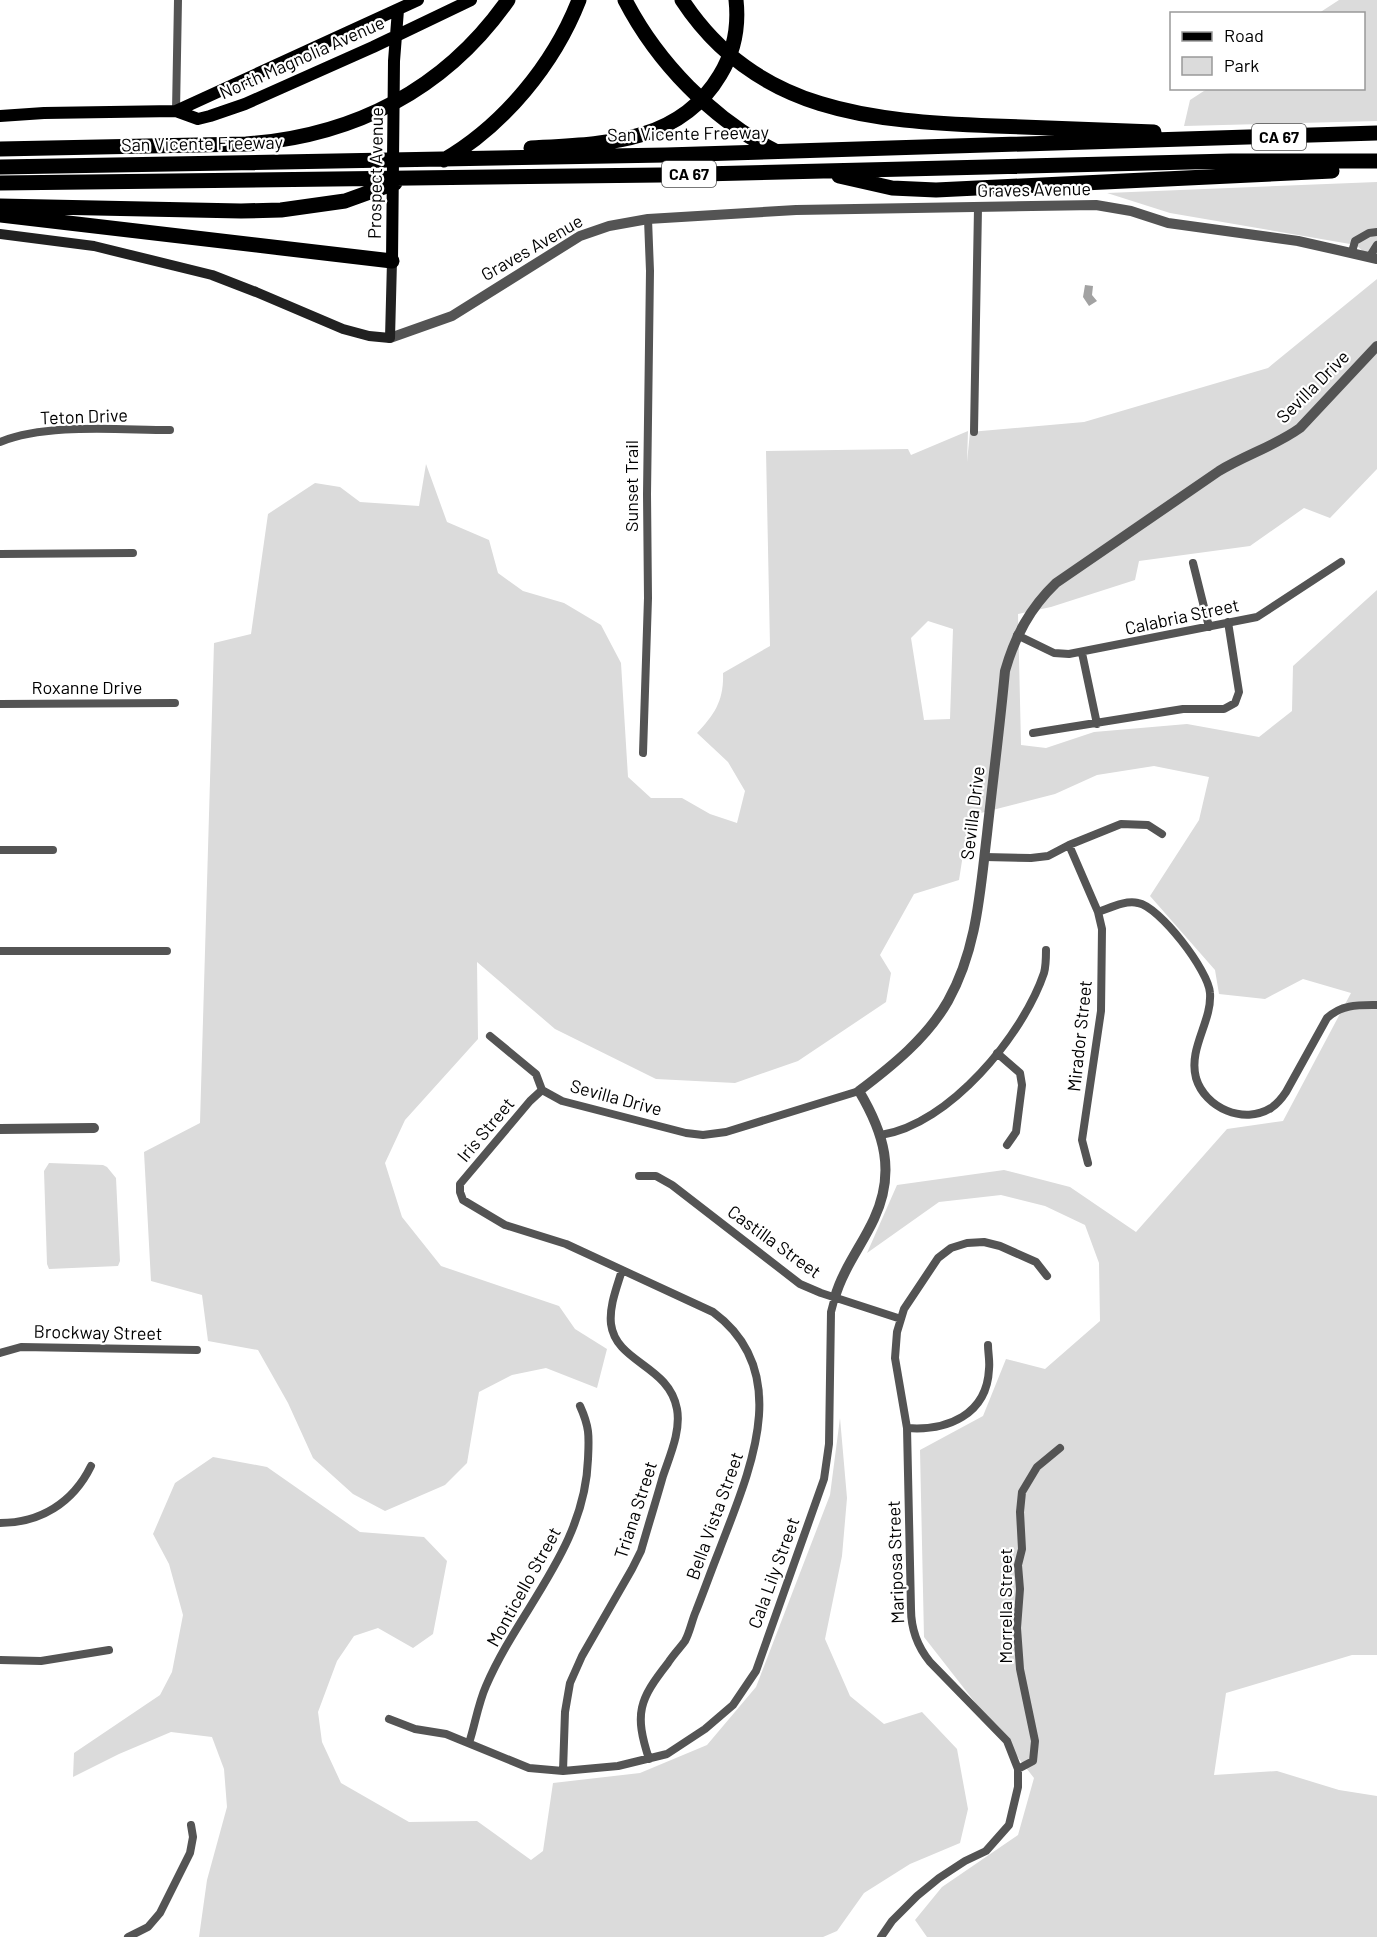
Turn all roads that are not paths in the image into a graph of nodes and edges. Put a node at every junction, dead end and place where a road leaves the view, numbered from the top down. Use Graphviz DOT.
graph roads {
  1 [pos="178,0"];
  2 [pos="418,0"];
  3 [pos="471,0"];
  4 [pos="508,0"];
  5 [pos="579,0"];
  6 [pos="626,0"];
  7 [pos="682,0"];
  8 [pos="736,0"];
  9 [pos="398,3"];
  10 [pos="395,37"];
  11 [pos="176,111"];
  12 [pos="0,116"];
  13 [pos="1377,133"];
  14 [pos="1194,140"];
  15 [pos="0,149"];
  16 [pos="364,161"];
  17 [pos="1377,161"];
  18 [pos="0,167"];
  19 [pos="1377,168"];
  20 [pos="0,183"];
  21 [pos="0,206"];
  22 [pos="978,208"];
  23 [pos="0,215"];
  24 [pos="648,219"];
  25 [pos="1377,232"];
  26 [pos="0,234"];
  27 [pos="1377,245"];
  28 [pos="1352,252"];
  29 [pos="1373,257"];
  30 [pos="392,261"];
  31 [pos="390,338"];
  32 [pos="1377,346"];
  33 [pos="170,430"];
  34 [pos="974,432"];
  35 [pos="0,442"];
  36 [pos="133,553"];
  37 [pos="0,554"];
  38 [pos="1341,562"];
  39 [pos="1193,563"];
  40 [pos="1228,622"];
  41 [pos="1209,627"];
  42 [pos="1017,635"];
  43 [pos="1083,653"];
  44 [pos="175,703"];
  45 [pos="0,704"];
  46 [pos="1097,724"];
  47 [pos="1033,733"];
  48 [pos="643,753"];
  49 [pos="1162,834"];
  50 [pos="1069,845"];
  51 [pos="0,850"];
  52 [pos="53,850"];
  53 [pos="984,857"];
  54 [pos="1098,912"];
  55 [pos="1046,950"];
  56 [pos="0,951"];
  57 [pos="168,951"];
  58 [pos="1377,1005"];
  59 [pos="490,1036"];
  60 [pos="997,1053"];
  61 [pos="542,1090"];
  62 [pos="859,1091"];
  63 [pos="94,1128"];
  64 [pos="0,1129"];
  65 [pos="881,1135"];
  66 [pos="1007,1145"];
  67 [pos="1088,1163"];
  68 [pos="639,1176"];
  69 [pos="459,1192"];
  70 [pos="622,1270"];
  71 [pos="1047,1276"];
  72 [pos="834,1297"];
  73 [pos="901,1319"];
  74 [pos="988,1345"];
  75 [pos="197,1350"];
  76 [pos="0,1353"];
  77 [pos="580,1406"];
  78 [pos="907,1428"];
  79 [pos="1060,1448"];
  80 [pos="91,1467"];
  81 [pos="0,1523"];
  82 [pos="109,1650"];
  83 [pos="0,1660"];
  84 [pos="388,1719"];
  85 [pos="469,1743"];
  86 [pos="649,1759"];
  87 [pos="1018,1769"];
  88 [pos="562,1771"];
  89 [pos="191,1825"];
  90 [pos="128,1937"];
  91 [pos="881,1937"];
  1 -- 11 [label="street"];
  2 -- 9 [label="main road, North Magnolia Avenue"];
  3 -- 10 [label="main road, North Magnolia Avenue"];
  4 -- 15 [label="highway"];
  5 -- 21 [label="highway"];
  6 -- 19 [label="highway"];
  7 -- 14 [label="highway"];
  8 -- 16 [label="highway"];
  9 -- 10 [label="main road, Prospect Avenue"];
  9 -- 11 [label="main road, North Magnolia Avenue"];
  10 -- 11 [label="main road, North Magnolia Avenue"];
  10 -- 30 [label="main road, Prospect Avenue"];
  11 -- 12 [label="main road, North Magnolia Avenue"];
  13 -- 14 [label="highway, San Vicente Freeway / CA 67"];
  14 -- 16 [label="highway, San Vicente Freeway / CA 67"];
  16 -- 18 [label="highway, San Vicente Freeway / CA 67"];
  17 -- 20 [label="highway, San Vicente Freeway / CA 67"];
  22 -- 24 [label="street, Graves Avenue"];
  22 -- 28 [label="street, Graves Avenue"];
  22 -- 34 [label="street"];
  23 -- 30 [label="highway"];
  24 -- 31 [label="street, Graves Avenue"];
  24 -- 48 [label="street, Sunset Trail"];
  25 -- 28 [label="street"];
  26 -- 31 [label="main road, Graves Avenue"];
  27 -- 29 [label="street"];
  28 -- 29 [label="street"];
  30 -- 31 [label="main road, Prospect Avenue"];
  32 -- 42 [label="street, Sevilla Drive"];
  33 -- 35 [label="street, Teton Drive"];
  36 -- 37 [label="street"];
  38 -- 40 [label="street, Calabria Street"];
  39 -- 41 [label="street"];
  40 -- 41 [label="street, Calabria Street"];
  40 -- 46 [label="street"];
  41 -- 43 [label="street, Calabria Street"];
  42 -- 43 [label="street, Calabria Street"];
  42 -- 53 [label="street, Sevilla Drive"];
  43 -- 46 [label="street"];
  44 -- 45 [label="street, Roxanne Drive"];
  46 -- 47 [label="street"];
  49 -- 50 [label="street"];
  50 -- 53 [label="street"];
  50 -- 54 [label="street, Mirador Street"];
  51 -- 52 [label="street"];
  53 -- 62 [label="street, Sevilla Drive"];
  54 -- 58 [label="street"];
  54 -- 67 [label="street, Mirador Street"];
  55 -- 60 [label="street"];
  56 -- 57 [label="street"];
  59 -- 61 [label="street"];
  60 -- 65 [label="street"];
  60 -- 66 [label="street"];
  61 -- 62 [label="street, Sevilla Drive"];
  61 -- 69 [label="street, Iris Street"];
  62 -- 65 [label="street, Cala Lily Street"];
  63 -- 64 [label="street"];
  65 -- 72 [label="street, Cala Lily Street"];
  68 -- 72 [label="street, Castilla Street"];
  69 -- 70 [label="street, Bella Vista Street"];
  70 -- 86 [label="street, Bella Vista Street"];
  70 -- 88 [label="street, Triana Street"];
  71 -- 73 [label="street, Mariposa Street"];
  72 -- 73 [label="street, Castilla Street"];
  72 -- 86 [label="street, Cala Lily Street"];
  73 -- 78 [label="street, Mariposa Street"];
  74 -- 78 [label="street"];
  75 -- 76 [label="street, Brockway Street"];
  77 -- 85 [label="street, Monticello Street"];
  78 -- 87 [label="street, Mariposa Street"];
  79 -- 87 [label="street, Morrella Street"];
  80 -- 81 [label="street"];
  82 -- 83 [label="street"];
  84 -- 85 [label="street, Cala Lily Street"];
  85 -- 88 [label="street, Cala Lily Street"];
  86 -- 88 [label="street, Cala Lily Street"];
  87 -- 91 [label="street, Mariposa Street"];
  89 -- 90 [label="street"];
}
